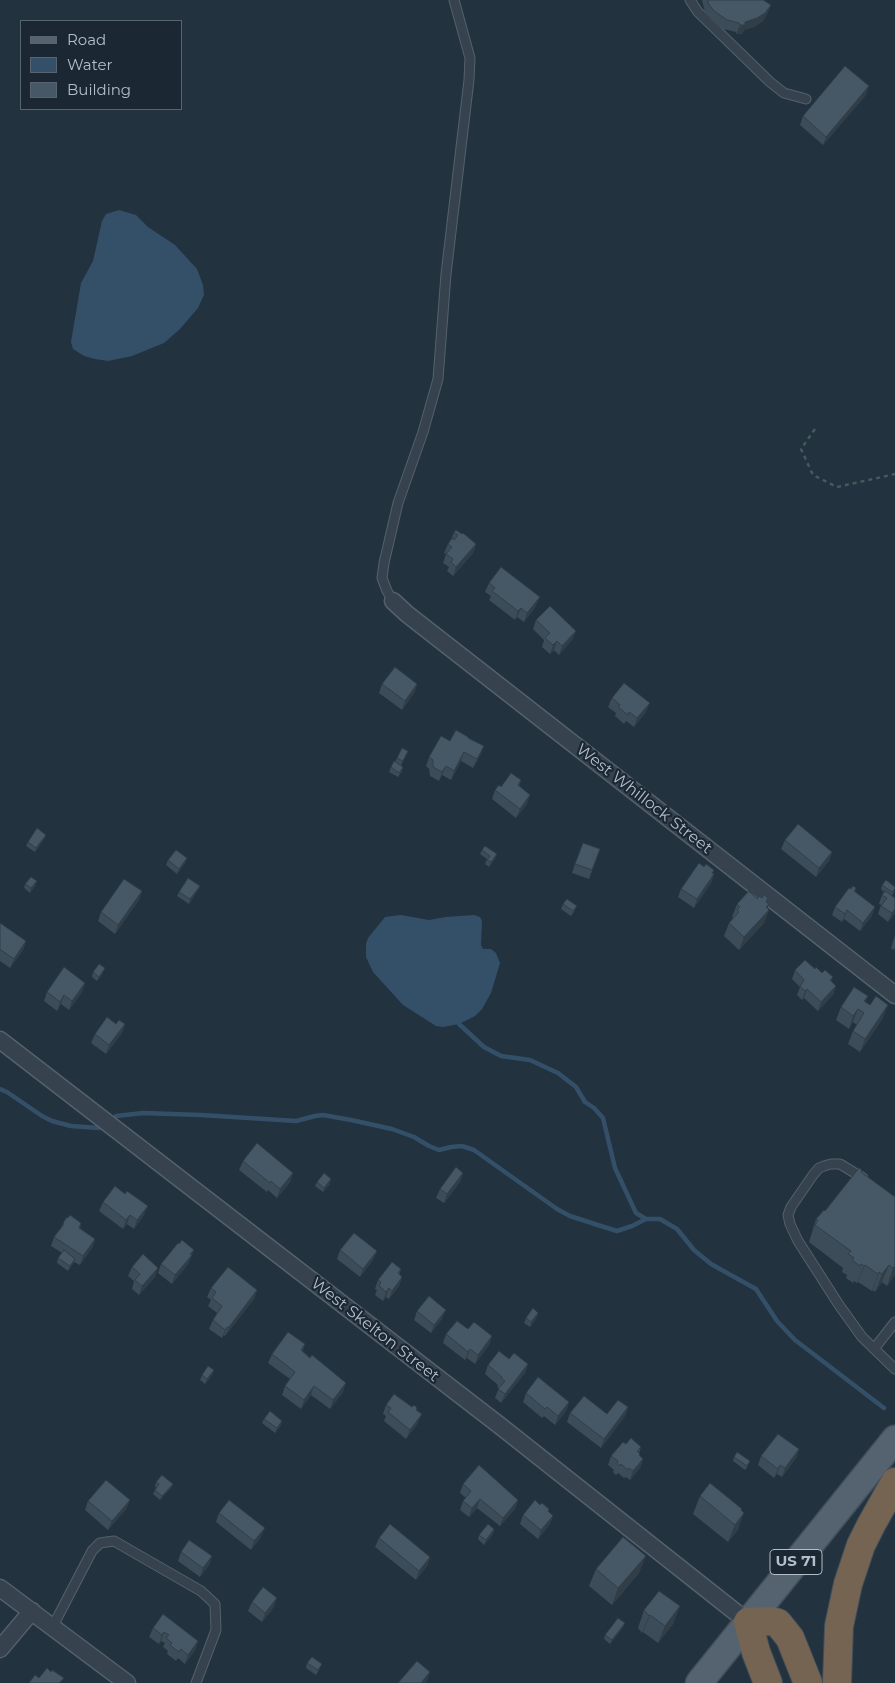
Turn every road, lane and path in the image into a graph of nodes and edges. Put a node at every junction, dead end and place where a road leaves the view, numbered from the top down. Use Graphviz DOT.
graph roads {
  1 [pos="454,0"];
  2 [pos="690,0"];
  3 [pos="806,100"];
  4 [pos="815,429"];
  5 [pos="895,474"];
  6 [pos="394,601"];
  7 [pos="895,995"];
  8 [pos="0,1040"];
  9 [pos="869,1182"];
  10 [pos="895,1322"];
  11 [pos="874,1349"];
  12 [pos="895,1369"];
  13 [pos="895,1439"];
  14 [pos="895,1482"];
  15 [pos="0,1588"];
  16 [pos="32,1611"];
  17 [pos="748,1622"];
  18 [pos="53,1626"];
  19 [pos="0,1649"];
  20 [pos="127,1683"];
  21 [pos="196,1683"];
  22 [pos="699,1683"];
  23 [pos="768,1683"];
  24 [pos="808,1683"];
  25 [pos="837,1683"];
  1 -- 6 [label="lane"];
  2 -- 3 [label="lane"];
  4 -- 5 [label="path"];
  6 -- 7 [label="street, West Whillock Street"];
  8 -- 17 [label="street, West Skelton Street"];
  9 -- 11 [label="lane"];
  10 -- 11 [label="lane"];
  11 -- 12 [label="lane"];
  13 -- 17 [label="main road, US 71"];
  14 -- 25 [label="highway"];
  15 -- 16 [label="street"];
  16 -- 18 [label="street"];
  16 -- 19 [label="street"];
  17 -- 22 [label="main road"];
  17 -- 23 [label="highway"];
  17 -- 24 [label="highway"];
  18 -- 20 [label="street"];
  18 -- 21 [label="lane"];
}
